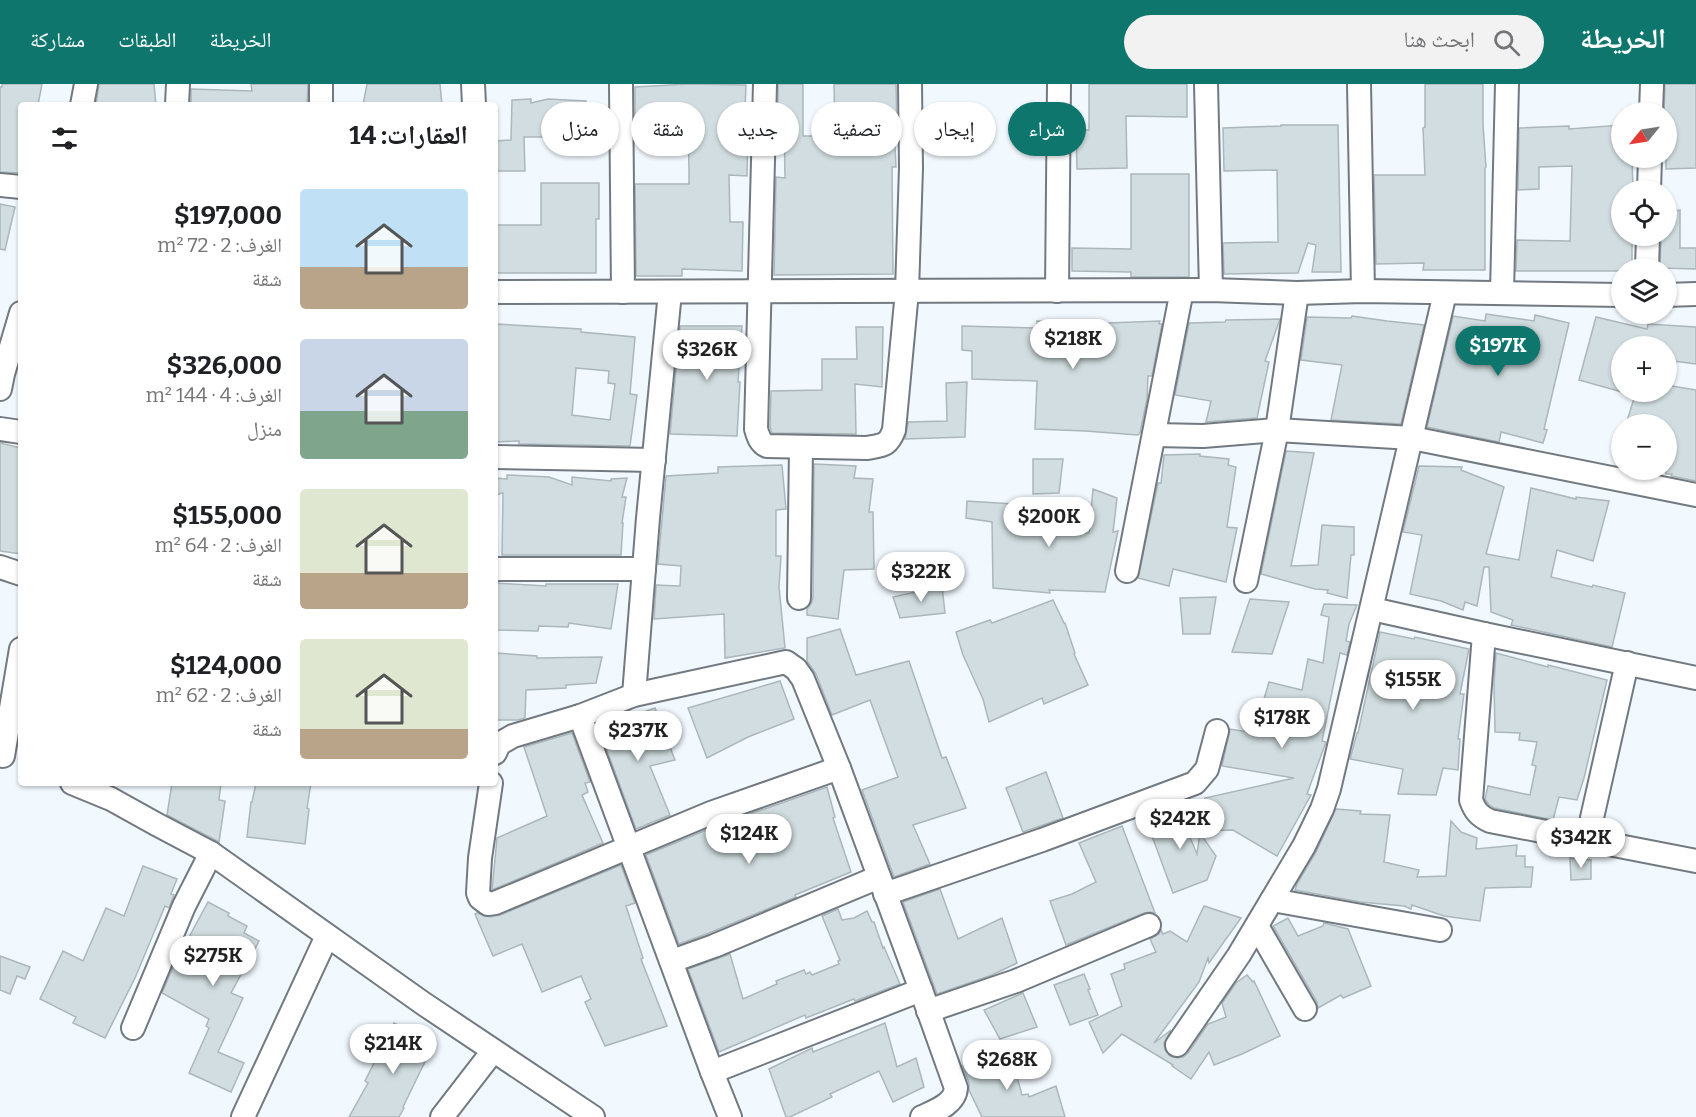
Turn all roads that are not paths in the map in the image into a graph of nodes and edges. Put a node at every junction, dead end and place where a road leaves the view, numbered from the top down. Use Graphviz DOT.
graph roads {
  1 [pos="86,84"];
  2 [pos="178,84"];
  3 [pos="321,84"];
  4 [pos="473,84"];
  5 [pos="621,84"];
  6 [pos="765,84"];
  7 [pos="910,84"];
  8 [pos="1059,84"];
  9 [pos="1206,84"];
  10 [pos="1359,84"];
  11 [pos="1507,84"];
  12 [pos="1652,84"];
  13 [pos="83,102"];
  14 [pos="177,102"];
  15 [pos="321,102"];
  16 [pos="474,102"];
  17 [pos="1651,102"];
  18 [pos="0,184"];
  19 [pos="18,187"];
  20 [pos="1182,290"];
  21 [pos="1211,290"];
  22 [pos="759,291"];
  23 [pos="907,291"];
  24 [pos="1057,291"];
  25 [pos="1363,291"];
  26 [pos="498,292"];
  27 [pos="623,292"];
  28 [pos="670,292"];
  29 [pos="1502,292"];
  30 [pos="1298,293"];
  31 [pos="1445,293"];
  32 [pos="1696,294"];
  33 [pos="1611,295"];
  34 [pos="1677,295"];
  35 [pos="18,323"];
  36 [pos="0,389"];
  37 [pos="0,429"];
  38 [pos="1277,430"];
  39 [pos="18,432"];
  40 [pos="1154,435"];
  41 [pos="1412,438"];
  42 [pos="801,447"];
  43 [pos="498,457"];
  44 [pos="654,460"];
  45 [pos="1696,495"];
  46 [pos="0,567"];
  47 [pos="498,569"];
  48 [pos="644,569"];
  49 [pos="1127,571"];
  50 [pos="18,573"];
  51 [pos="1246,580"];
  52 [pos="799,598"];
  53 [pos="1372,609"];
  54 [pos="1484,634"];
  55 [pos="1627,663"];
  56 [pos="18,674"];
  57 [pos="1696,678"];
  58 [pos="634,695"];
  59 [pos="580,716"];
  60 [pos="1217,731"];
  61 [pos="498,746"];
  62 [pos="8,758"];
  63 [pos="839,768"];
  64 [pos="87,786"];
  65 [pos="490,786"];
  66 [pos="113,791"];
  67 [pos="1587,840"];
  68 [pos="629,848"];
  69 [pos="211,853"];
  70 [pos="1696,861"];
  71 [pos="882,885"];
  72 [pos="1272,900"];
  73 [pos="1149,925"];
  74 [pos="1257,926"];
  75 [pos="1440,930"];
  76 [pos="327,936"];
  77 [pos="672,961"];
  78 [pos="925,1000"];
  79 [pos="1305,1009"];
  80 [pos="133,1028"];
  81 [pos="1177,1045"];
  82 [pos="493,1051"];
  83 [pos="712,1072"];
  84 [pos="243,1117"];
  85 [pos="442,1117"];
  86 [pos="593,1117"];
  87 [pos="730,1117"];
  88 [pos="922,1117"];
  1 -- 13 [label="street"];
  2 -- 14 [label="street"];
  3 -- 15 [label="street"];
  4 -- 16 [label="street"];
  5 -- 27 [label="street"];
  6 -- 22 [label="street"];
  7 -- 23 [label="street"];
  8 -- 24 [label="street"];
  9 -- 21 [label="street"];
  10 -- 25 [label="street"];
  11 -- 29 [label="street"];
  12 -- 17 [label="street"];
  18 -- 19 [label="street"];
  20 -- 21 [label="street"];
  20 -- 24 [label="street"];
  20 -- 40 [label="street"];
  21 -- 30 [label="street"];
  22 -- 23 [label="street"];
  22 -- 28 [label="street"];
  22 -- 42 [label="street"];
  23 -- 24 [label="street"];
  23 -- 42 [label="street"];
  25 -- 30 [label="street"];
  25 -- 31 [label="street"];
  26 -- 27 [label="street"];
  27 -- 28 [label="street"];
  28 -- 44 [label="street"];
  29 -- 31 [label="street"];
  29 -- 33 [label="street"];
  30 -- 38 [label="street"];
  31 -- 41 [label="street"];
  32 -- 34 [label="street"];
  35 -- 36 [label="street"];
  37 -- 39 [label="street"];
  38 -- 40 [label="street"];
  38 -- 41 [label="street"];
  38 -- 51 [label="street"];
  40 -- 49 [label="street"];
  41 -- 45 [label="street"];
  41 -- 53 [label="street"];
  42 -- 52 [label="street"];
  43 -- 44 [label="street"];
  44 -- 48 [label="street"];
  46 -- 50 [label="street"];
  47 -- 48 [label="street"];
  48 -- 58 [label="street"];
  53 -- 54 [label="street"];
  53 -- 72 [label="street"];
  54 -- 55 [label="street"];
  54 -- 67 [label="street"];
  55 -- 57 [label="street"];
  55 -- 67 [label="street"];
  56 -- 62 [label="street"];
  58 -- 59 [label="street"];
  58 -- 63 [label="street"];
  59 -- 61 [label="street"];
  59 -- 68 [label="street"];
  60 -- 71 [label="street"];
  63 -- 68 [label="street"];
  63 -- 71 [label="street"];
  64 -- 66 [label="street"];
  65 -- 68 [label="street"];
  66 -- 69 [label="street"];
  67 -- 70 [label="street"];
  68 -- 77 [label="street"];
  69 -- 76 [label="street"];
  69 -- 80 [label="street"];
  71 -- 77 [label="street"];
  71 -- 78 [label="street"];
  72 -- 74 [label="street"];
  72 -- 75 [label="street"];
  73 -- 78 [label="street"];
  74 -- 79 [label="street"];
  74 -- 81 [label="street"];
  76 -- 82 [label="street"];
  76 -- 84 [label="street"];
  77 -- 83 [label="street"];
  78 -- 83 [label="street"];
  78 -- 88 [label="street"];
  82 -- 85 [label="street"];
  82 -- 86 [label="street"];
  83 -- 87 [label="street"];
}
